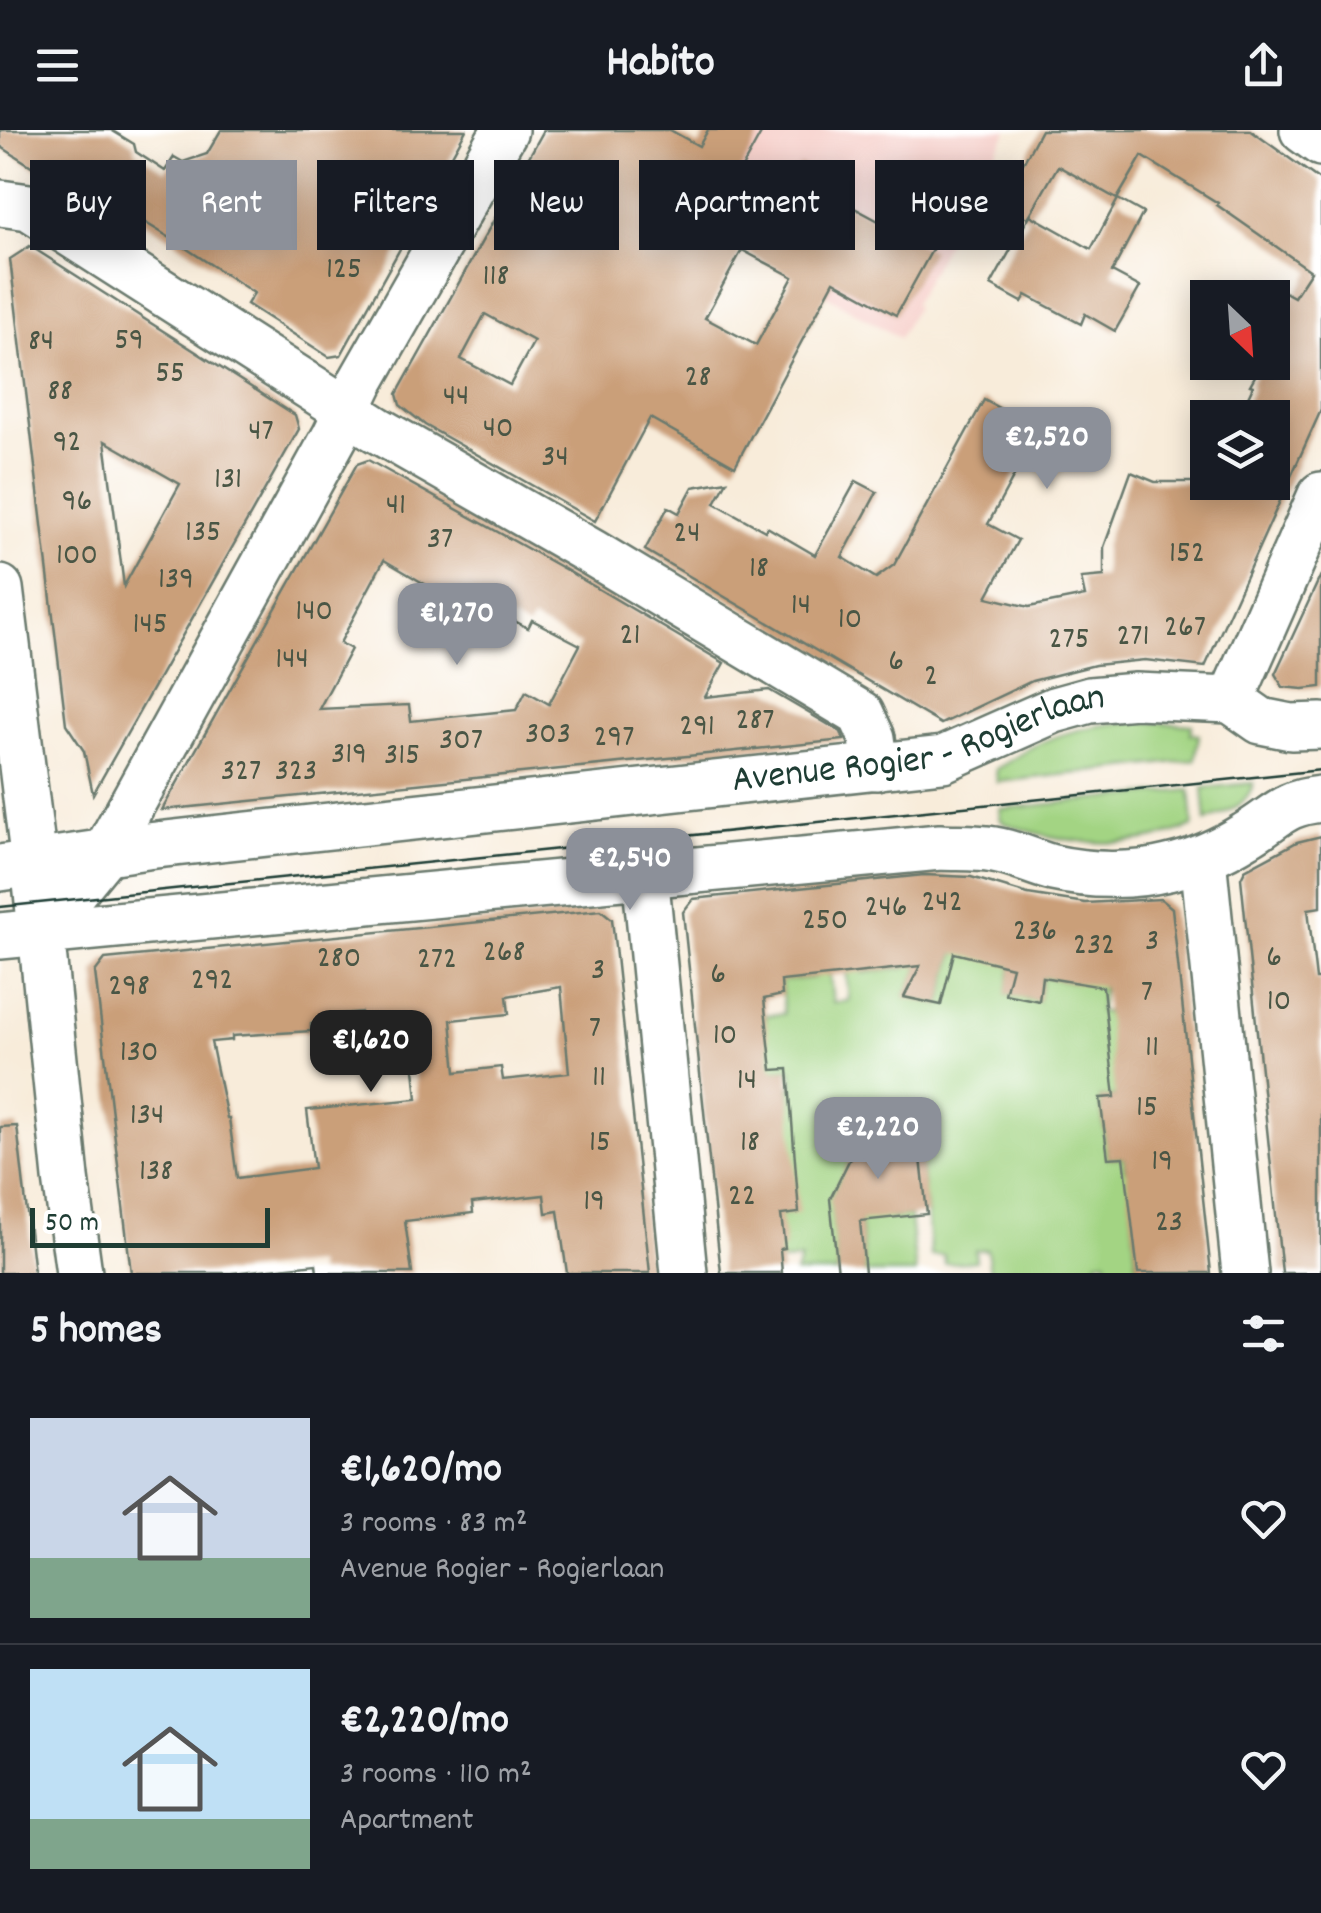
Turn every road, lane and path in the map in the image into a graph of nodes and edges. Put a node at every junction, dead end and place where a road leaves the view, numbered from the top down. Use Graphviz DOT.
graph roads {
  1 [pos="504,130"];
  2 [pos="1303,130"];
  3 [pos="1321,143"];
  4 [pos="0,204"];
  5 [pos="348,410"];
  6 [pos="1321,495"];
  7 [pos="0,588"];
  8 [pos="1231,700"];
  9 [pos="1321,726"];
  10 [pos="876,768"];
  11 [pos="1321,799"];
  12 [pos="105,853"];
  13 [pos="1202,858"];
  14 [pos="17,866"];
  15 [pos="645,874"];
  16 [pos="20,934"];
  17 [pos="79,1273"];
  18 [pos="684,1273"];
  19 [pos="1245,1273"];
  1 -- 5 [label="street"];
  2 -- 3 [label="street"];
  4 -- 5 [label="street"];
  5 -- 10 [label="street"];
  5 -- 12 [label="street"];
  6 -- 8 [label="street"];
  7 -- 14 [label="street"];
  8 -- 9 [label="street, Avenue Rogier - Rogierlaan"];
  8 -- 10 [label="street, Avenue Rogier - Rogierlaan"];
  10 -- 12 [label="street, Avenue Rogier - Rogierlaan"];
  11 -- 13 [label="street"];
  12 -- 14 [label="street, Avenue Rogier - Rogierlaan"];
  12 -- 16 [label="street"];
  13 -- 15 [label="street"];
  13 -- 19 [label="street"];
  14 -- 16 [label="street"];
  15 -- 16 [label="street"];
  15 -- 18 [label="street"];
  16 -- 17 [label="street"];
}
